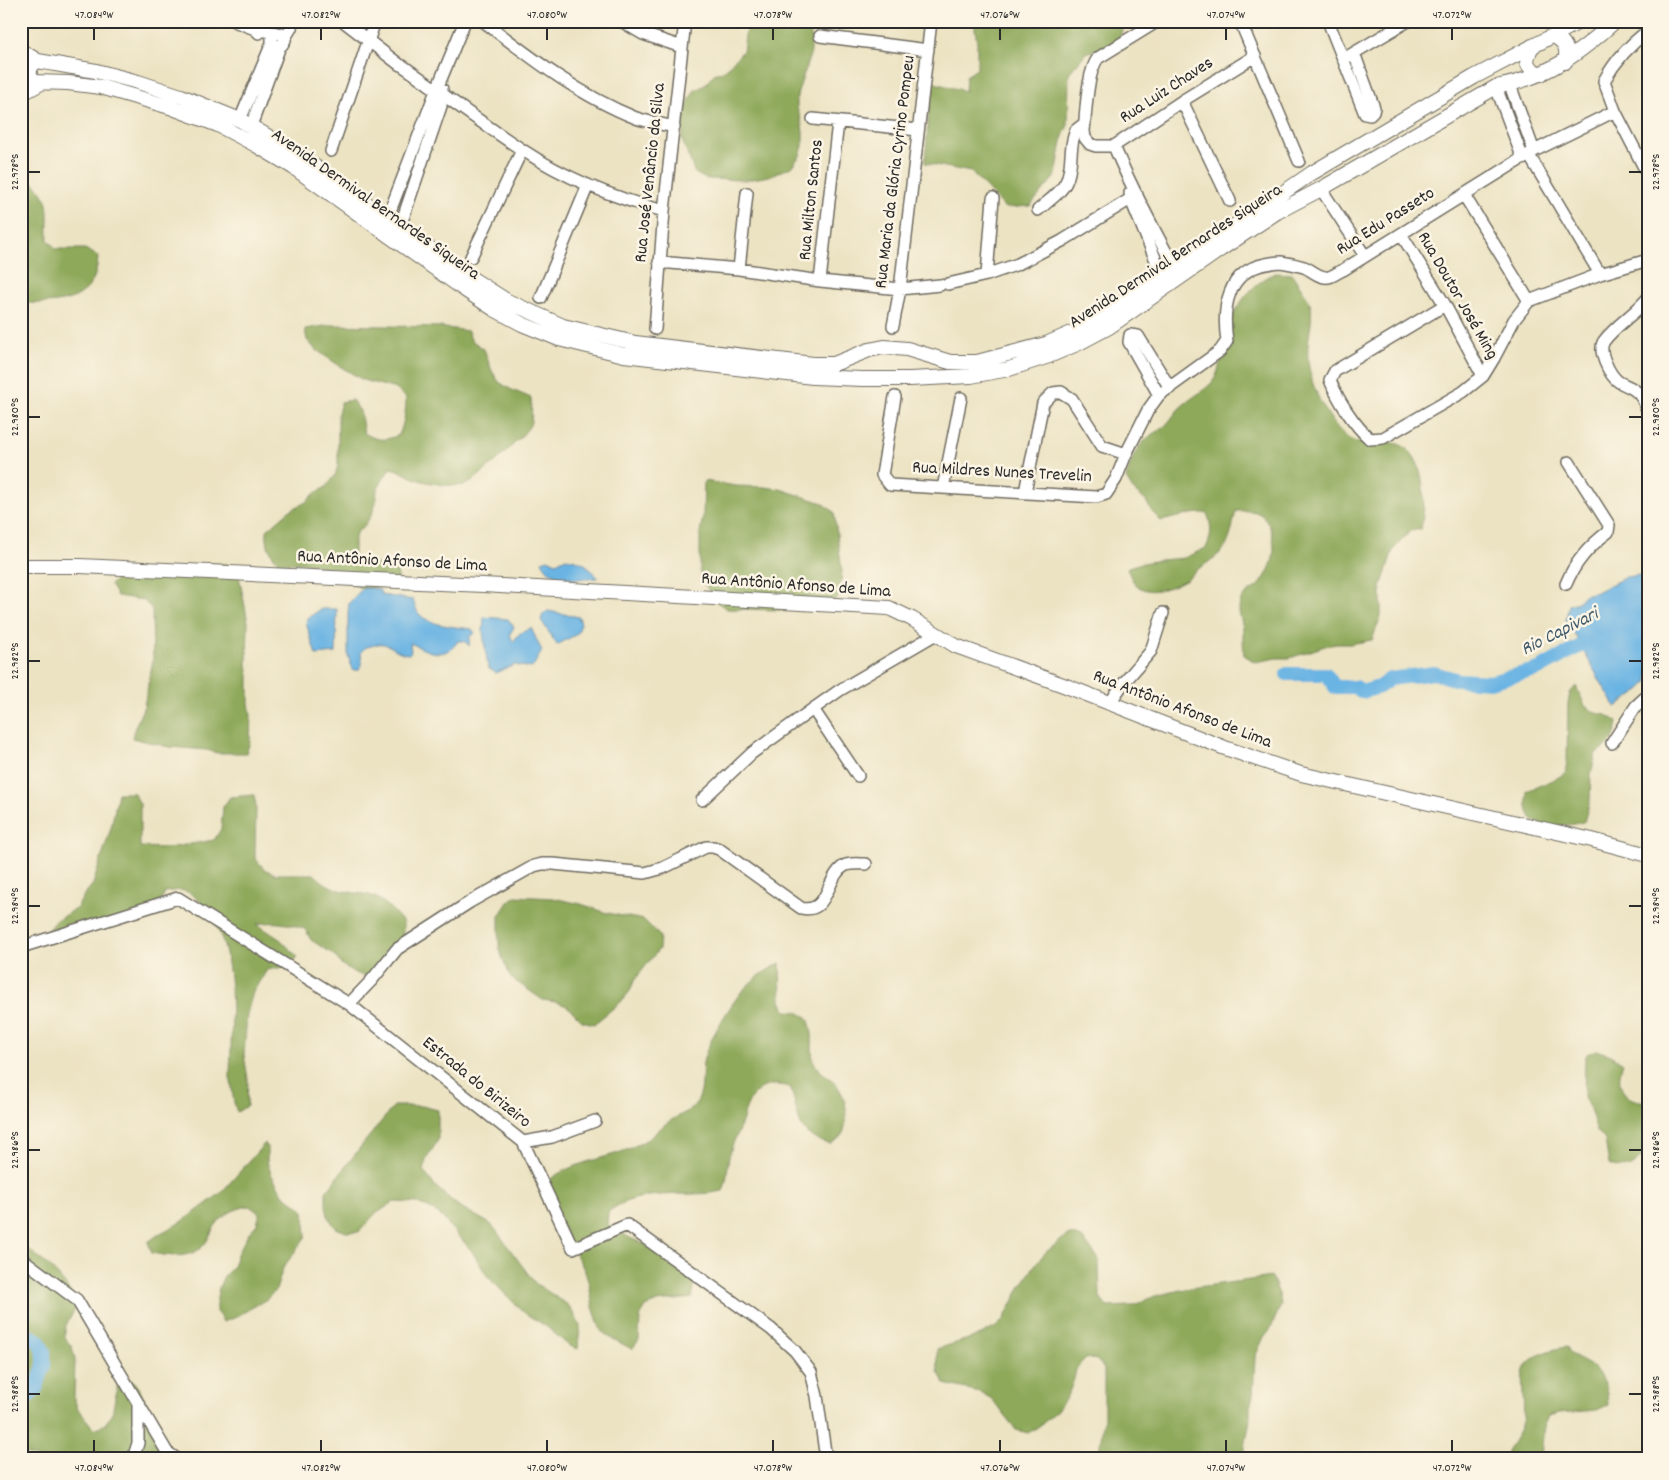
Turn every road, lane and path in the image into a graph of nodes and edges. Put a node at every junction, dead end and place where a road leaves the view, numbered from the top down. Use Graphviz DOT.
graph roads {
  1 [pos="234,21"];
  2 [pos="291,21"];
  3 [pos="342,21"];
  4 [pos="375,21"];
  5 [pos="465,21"];
  6 [pos="483,21"];
  7 [pos="621,21"];
  8 [pos="684,21"];
  9 [pos="931,21"];
  10 [pos="1158,21"];
  11 [pos="1240,21"];
  12 [pos="1328,21"];
  13 [pos="1408,21"];
  14 [pos="1581,21"];
  15 [pos="1615,21"];
  16 [pos="1648,31"];
  17 [pos="820,36"];
  18 [pos="1554,36"];
  19 [pos="277,39"];
  20 [pos="369,40"];
  21 [pos="682,47"];
  22 [pos="928,50"];
  23 [pos="21,51"];
  24 [pos="1530,51"];
  25 [pos="1255,56"];
  26 [pos="1349,57"];
  27 [pos="38,61"];
  28 [pos="1565,62"];
  29 [pos="1541,74"];
  30 [pos="41,83"];
  31 [pos="1503,86"];
  32 [pos="440,88"];
  33 [pos="21,94"];
  34 [pos="1182,101"];
  35 [pos="1615,111"];
  36 [pos="1364,114"];
  37 [pos="813,119"];
  38 [pos="838,122"];
  39 [pos="246,123"];
  40 [pos="1085,123"];
  41 [pos="674,127"];
  42 [pos="918,130"];
  43 [pos="1114,146"];
  44 [pos="331,150"];
  45 [pos="522,150"];
  46 [pos="1528,155"];
  47 [pos="1299,161"];
  48 [pos="1648,175"];
  49 [pos="588,185"];
  50 [pos="1321,189"];
  51 [pos="747,193"];
  52 [pos="1464,195"];
  53 [pos="1134,197"];
  54 [pos="993,198"];
  55 [pos="1230,201"];
  56 [pos="1038,210"];
  57 [pos="664,211"];
  58 [pos="388,219"];
  59 [pos="400,227"];
  60 [pos="1401,234"];
  61 [pos="1365,256"];
  62 [pos="471,257"];
  63 [pos="1648,260"];
  64 [pos="659,262"];
  65 [pos="740,269"];
  66 [pos="1168,271"];
  67 [pos="987,274"];
  68 [pos="1600,274"];
  69 [pos="820,281"];
  70 [pos="900,289"];
  71 [pos="541,298"];
  72 [pos="1648,298"];
  73 [pos="1529,301"];
  74 [pos="1445,306"];
  75 [pos="893,326"];
  76 [pos="655,329"];
  77 [pos="916,351"];
  78 [pos="1220,351"];
  79 [pos="863,352"];
  80 [pos="1482,376"];
  81 [pos="862,379"];
  82 [pos="910,379"];
  83 [pos="1170,388"];
  84 [pos="1160,395"];
  85 [pos="895,397"];
  86 [pos="960,398"];
  87 [pos="1648,411"];
  88 [pos="1126,454"];
  89 [pos="1569,462"];
  90 [pos="943,488"];
  91 [pos="1025,492"];
  92 [pos="21,566"];
  93 [pos="1566,584"];
  94 [pos="1163,613"];
  95 [pos="936,634"];
  96 [pos="1648,695"];
  97 [pos="1110,703"];
  98 [pos="813,709"];
  99 [pos="1612,743"];
  100 [pos="858,776"];
  101 [pos="702,800"];
  102 [pos="1648,855"];
  103 [pos="866,864"];
  104 [pos="21,947"];
  105 [pos="349,1004"];
  106 [pos="595,1122"];
  107 [pos="523,1142"];
  108 [pos="21,1258"];
  109 [pos="138,1403"];
  110 [pos="133,1459"];
  111 [pos="177,1459"];
  112 [pos="826,1459"];
  1 -- 19 [label="street"];
  2 -- 19 [label="street"];
  3 -- 20 [label="street"];
  4 -- 20 [label="street"];
  5 -- 32 [label="street"];
  6 -- 41 [label="street"];
  7 -- 21 [label="street"];
  8 -- 21 [label="street, Rua José Venâncio da Silva"];
  9 -- 22 [label="street, Rua Maria da Glória Cyrino Pompeu"];
  10 -- 40 [label="street"];
  11 -- 25 [label="street"];
  12 -- 26 [label="street"];
  13 -- 26 [label="street"];
  14 -- 18 [label="main road, Avenida Dermival Bernardes Siqueira"];
  15 -- 28 [label="main road, Avenida Dermival Bernardes Siqueira"];
  16 -- 35 [label="street"];
  17 -- 22 [label="street"];
  18 -- 24 [label="main road, Avenida Dermival Bernardes Siqueira"];
  18 -- 28 [label="main road"];
  19 -- 39 [label="street"];
  20 -- 32 [label="street"];
  20 -- 44 [label="street"];
  21 -- 41 [label="street, Rua José Venâncio da Silva"];
  22 -- 42 [label="street, Rua Maria da Glória Cyrino Pompeu"];
  23 -- 27 [label="main road"];
  24 -- 29 [label="main road"];
  24 -- 31 [label="main road"];
  24 -- 66 [label="main road, Avenida Dermival Bernardes Siqueira"];
  25 -- 34 [label="street, Rua Luiz Chaves"];
  25 -- 47 [label="street"];
  26 -- 36 [label="street"];
  27 -- 30 [label="main road"];
  27 -- 39 [label="main road, Avenida Dermival Bernardes Siqueira"];
  28 -- 29 [label="main road, Avenida Dermival Bernardes Siqueira"];
  29 -- 31 [label="main road, Avenida Dermival Bernardes Siqueira"];
  30 -- 33 [label="main road"];
  30 -- 81 [label="main road, Avenida Dermival Bernardes Siqueira"];
  31 -- 46 [label="street"];
  31 -- 50 [label="main road, Avenida Dermival Bernardes Siqueira"];
  32 -- 45 [label="street"];
  32 -- 58 [label="street"];
  32 -- 59 [label="street"];
  34 -- 43 [label="street, Rua Luiz Chaves"];
  34 -- 55 [label="street"];
  35 -- 46 [label="street, Rua Edu Passeto"];
  35 -- 48 [label="street"];
  37 -- 38 [label="street"];
  38 -- 42 [label="street"];
  38 -- 69 [label="street, Rua Milton Santos"];
  39 -- 58 [label="main road, Avenida Dermival Bernardes Siqueira"];
  40 -- 43 [label="street, Rua Luiz Chaves"];
  40 -- 56 [label="street"];
  41 -- 57 [label="street, Rua José Venâncio da Silva"];
  42 -- 70 [label="street, Rua Maria da Glória Cyrino Pompeu"];
  43 -- 53 [label="street"];
  45 -- 49 [label="street"];
  45 -- 62 [label="street"];
  46 -- 52 [label="street, Rua Edu Passeto"];
  46 -- 68 [label="street"];
  49 -- 57 [label="street"];
  49 -- 71 [label="street"];
  50 -- 61 [label="street"];
  50 -- 82 [label="main road, Avenida Dermival Bernardes Siqueira"];
  51 -- 65 [label="street"];
  52 -- 60 [label="street, Rua Edu Passeto"];
  52 -- 73 [label="street"];
  53 -- 66 [label="street"];
  53 -- 67 [label="street"];
  54 -- 67 [label="street"];
  57 -- 64 [label="street, Rua José Venâncio da Silva"];
  58 -- 59 [label="main road, Avenida Dermival Bernardes Siqueira"];
  59 -- 79 [label="main road, Avenida Dermival Bernardes Siqueira"];
  60 -- 61 [label="street, Rua Edu Passeto"];
  60 -- 74 [label="street, Rua Doutor José Ming"];
  61 -- 78 [label="street, Rua Edu Passeto"];
  63 -- 68 [label="street"];
  64 -- 65 [label="street"];
  64 -- 76 [label="street, Rua José Venâncio da Silva"];
  65 -- 69 [label="street"];
  66 -- 77 [label="main road, Avenida Dermival Bernardes Siqueira"];
  67 -- 70 [label="street"];
  68 -- 73 [label="street"];
  69 -- 70 [label="street"];
  70 -- 75 [label="street, Rua Maria da Glória Cyrino Pompeu"];
  72 -- 87 [label="street"];
  73 -- 80 [label="street"];
  74 -- 80 [label="street, Rua Doutor José Ming"];
  74 -- 80 [label="street"];
  77 -- 79 [label="main road, Avenida Dermival Bernardes Siqueira"];
  77 -- 82 [label="main road"];
  78 -- 83 [label="street, Rua Mildres Nunes Trevelin"];
  79 -- 81 [label="main road"];
  81 -- 82 [label="main road, Avenida Dermival Bernardes Siqueira"];
  83 -- 84 [label="street, Rua Mildres Nunes Trevelin"];
  83 -- 84 [label="street"];
  84 -- 88 [label="street, Rua Mildres Nunes Trevelin"];
  85 -- 90 [label="street, Rua Mildres Nunes Trevelin"];
  86 -- 90 [label="street"];
  88 -- 91 [label="street, Rua Mildres Nunes Trevelin"];
  88 -- 91 [label="street"];
  89 -- 93 [label="street"];
  90 -- 91 [label="street, Rua Mildres Nunes Trevelin"];
  92 -- 95 [label="main road, Rua Antônio Afonso de Lima"];
  94 -- 97 [label="street"];
  95 -- 97 [label="main road, Rua Antônio Afonso de Lima"];
  95 -- 98 [label="street"];
  96 -- 99 [label="street"];
  97 -- 102 [label="main road, Rua Antônio Afonso de Lima"];
  98 -- 100 [label="street"];
  98 -- 101 [label="street"];
  103 -- 105 [label="street"];
  104 -- 105 [label="street, Estrada do Birizeiro"];
  105 -- 107 [label="street, Estrada do Birizeiro"];
  106 -- 107 [label="street"];
  107 -- 112 [label="street, Estrada do Birizeiro"];
  108 -- 109 [label="street"];
  109 -- 110 [label="street"];
  109 -- 111 [label="street"];
}
